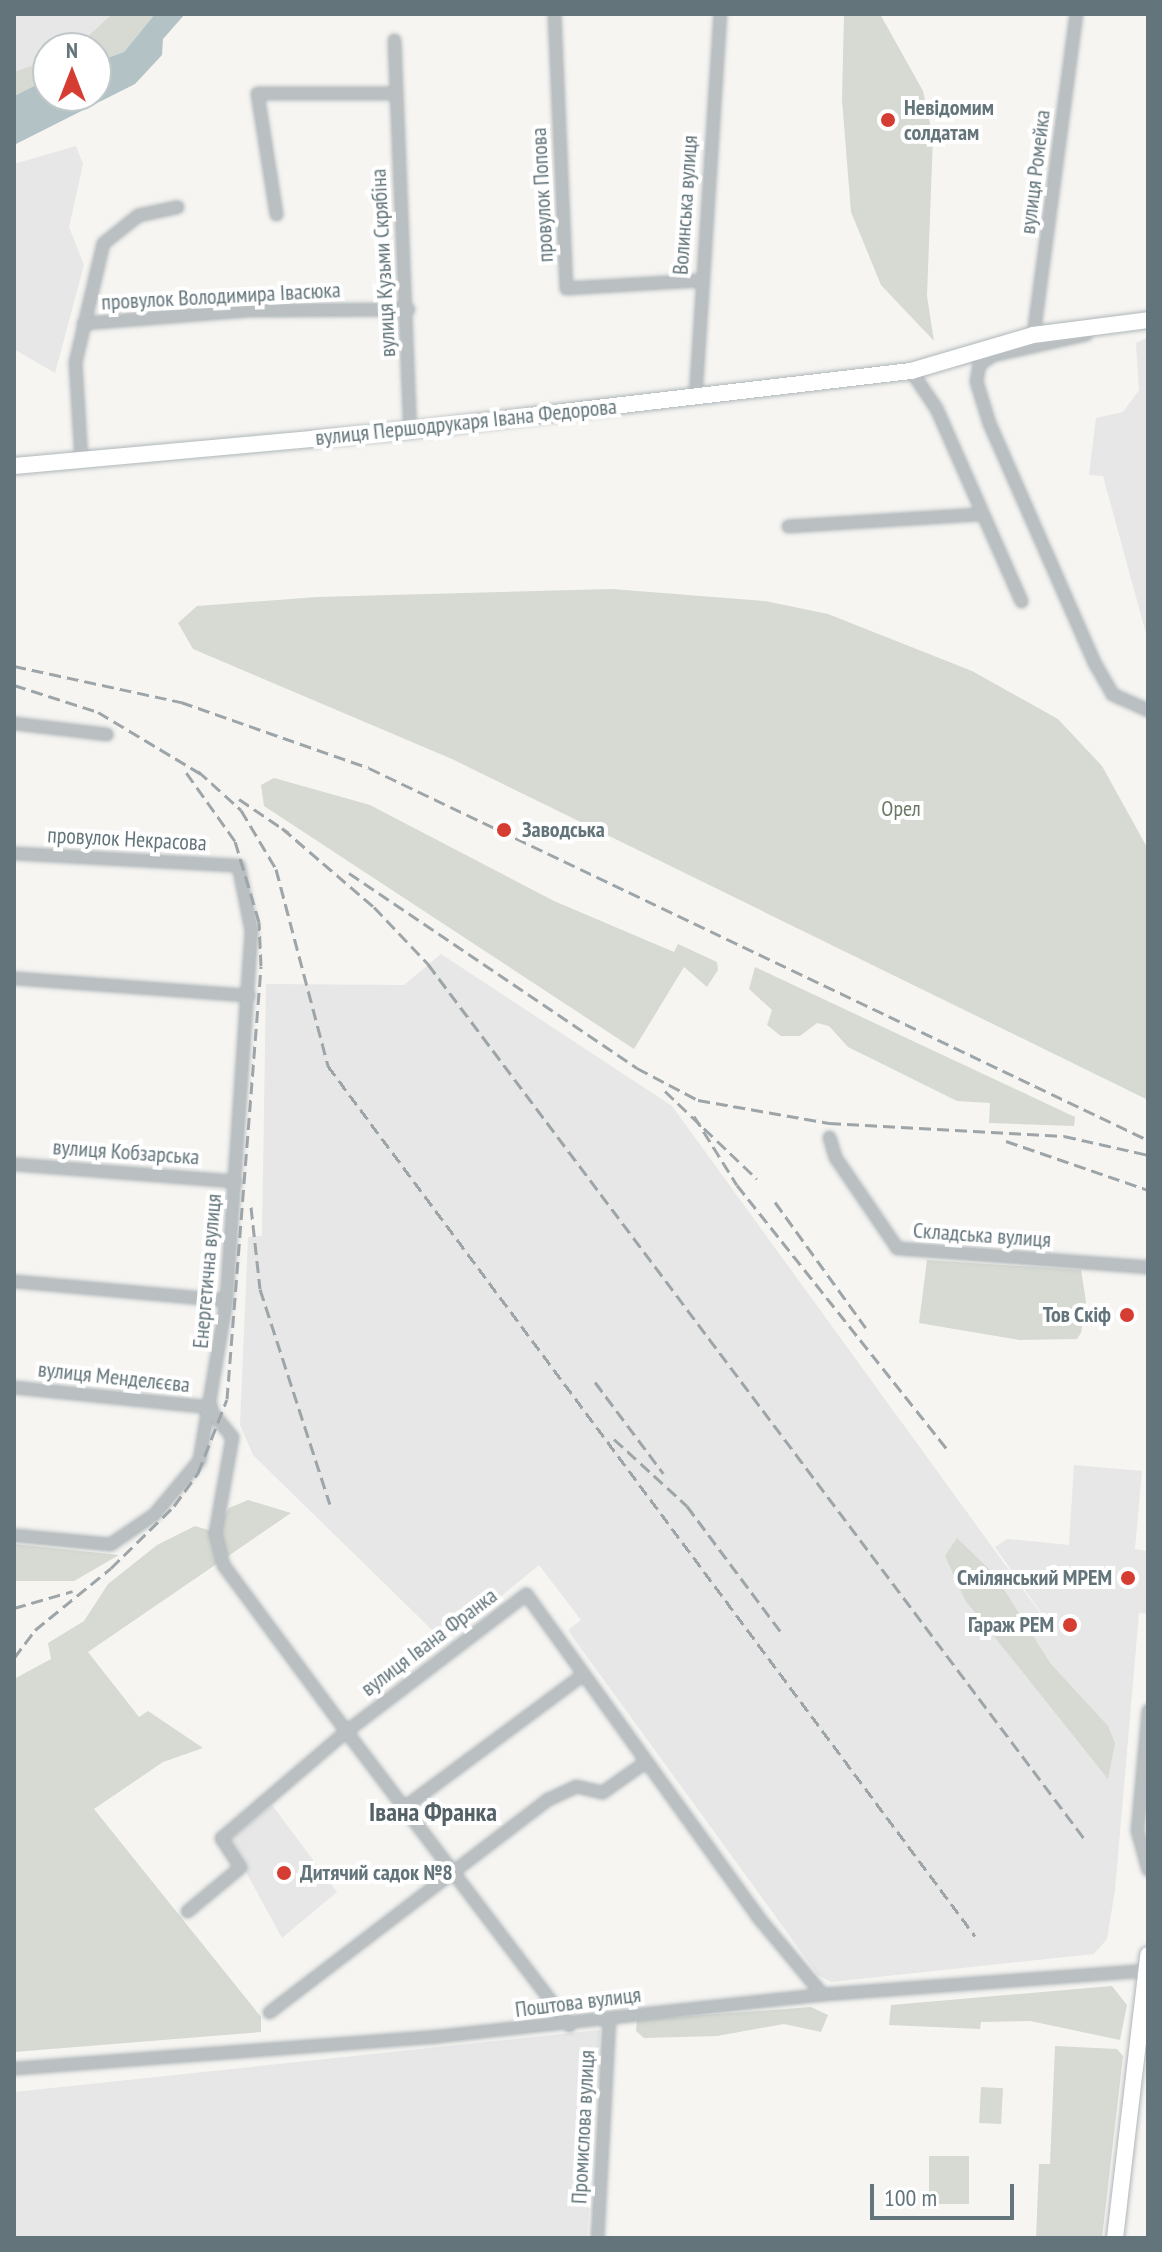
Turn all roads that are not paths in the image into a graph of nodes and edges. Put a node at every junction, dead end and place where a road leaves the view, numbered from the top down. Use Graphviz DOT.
graph roads {
  1 [pos="554,14"];
  2 [pos="720,14"];
  3 [pos="1076,14"];
  4 [pos="394,40"];
  5 [pos="392,93"];
  6 [pos="177,207"];
  7 [pos="276,214"];
  8 [pos="699,280"];
  9 [pos="408,309"];
  10 [pos="1148,320"];
  11 [pos="83,323"];
  12 [pos="1119,323"];
  13 [pos="1033,335"];
  14 [pos="914,370"];
  15 [pos="695,398"];
  16 [pos="410,430"];
  17 [pos="81,460"];
  18 [pos="14,466"];
  19 [pos="981,514"];
  20 [pos="788,526"];
  21 [pos="1021,601"];
  22 [pos="1148,710"];
  23 [pos="14,723"];
  24 [pos="106,734"];
  25 [pos="14,853"];
  26 [pos="238,865"];
  27 [pos="14,978"];
  28 [pos="248,995"];
  29 [pos="829,1137"];
  30 [pos="14,1164"];
  31 [pos="235,1181"];
  32 [pos="1148,1267"];
  33 [pos="14,1281"];
  34 [pos="226,1300"];
  35 [pos="14,1387"];
  36 [pos="211,1409"];
  37 [pos="14,1535"];
  38 [pos="582,1675"];
  39 [pos="1148,1710"];
  40 [pos="346,1731"];
  41 [pos="645,1762"];
  42 [pos="404,1807"];
  43 [pos="1148,1870"];
  44 [pos="454,1873"];
  45 [pos="187,1911"];
  46 [pos="1147,1963"];
  47 [pos="822,1994"];
  48 [pos="269,2012"];
  49 [pos="609,2018"];
  50 [pos="569,2025"];
  51 [pos="14,2068"];
  52 [pos="597,2238"];
  53 [pos="1115,2238"];
  1 -- 8 [label="street, провулок Попова"];
  2 -- 8 [label="street, Волинська вулиця"];
  3 -- 13 [label="street, вулиця Ромейка"];
  4 -- 5 [label="street, вулиця Кузьми Скрябіна"];
  5 -- 7 [label="street"];
  5 -- 9 [label="street, вулиця Кузьми Скрябіна"];
  6 -- 11 [label="street"];
  8 -- 15 [label="street, Волинська вулиця"];
  9 -- 11 [label="street, провулок Володимира Івасюка"];
  9 -- 16 [label="street, вулиця Кузьми Скрябіна"];
  10 -- 12 [label="street"];
  11 -- 17 [label="street"];
  12 -- 13 [label="street"];
  12 -- 22 [label="street"];
  13 -- 14 [label="street, вулиця Першодрукаря Івана Федорова"];
  14 -- 15 [label="street, вулиця Першодрукаря Івана Федорова"];
  14 -- 19 [label="street"];
  15 -- 16 [label="street, вулиця Першодрукаря Івана Федорова"];
  16 -- 17 [label="street, вулиця Першодрукаря Івана Федорова"];
  17 -- 18 [label="street, вулиця Першодрукаря Івана Федорова"];
  19 -- 20 [label="street"];
  19 -- 21 [label="street"];
  23 -- 24 [label="street"];
  25 -- 26 [label="street, провулок Некрасова"];
  26 -- 28 [label="street, Енергетична вулиця"];
  27 -- 28 [label="street"];
  28 -- 31 [label="street, Енергетична вулиця"];
  29 -- 32 [label="street, Складська вулиця"];
  30 -- 31 [label="street, вулиця Кобзарська"];
  31 -- 34 [label="street, Енергетична вулиця"];
  33 -- 34 [label="street"];
  34 -- 36 [label="street, Енергетична вулиця"];
  35 -- 36 [label="street, вулиця Менделєєва"];
  36 -- 37 [label="street, Енергетична вулиця"];
  36 -- 40 [label="street"];
  38 -- 40 [label="street, вулиця Івана Франка"];
  38 -- 41 [label="street, вулиця Івана Франка"];
  38 -- 42 [label="street"];
  39 -- 43 [label="street"];
  40 -- 42 [label="street"];
  40 -- 45 [label="street, вулиця Івана Франка"];
  41 -- 44 [label="street"];
  41 -- 47 [label="street, вулиця Івана Франка"];
  42 -- 44 [label="street"];
  44 -- 48 [label="street"];
  44 -- 50 [label="street"];
  46 -- 47 [label="street, Поштова вулиця"];
  46 -- 53 [label="street"];
  47 -- 49 [label="street, Поштова вулиця"];
  49 -- 50 [label="street, Поштова вулиця"];
  49 -- 52 [label="street, Промислова вулиця"];
  50 -- 51 [label="street, Поштова вулиця"];
}
